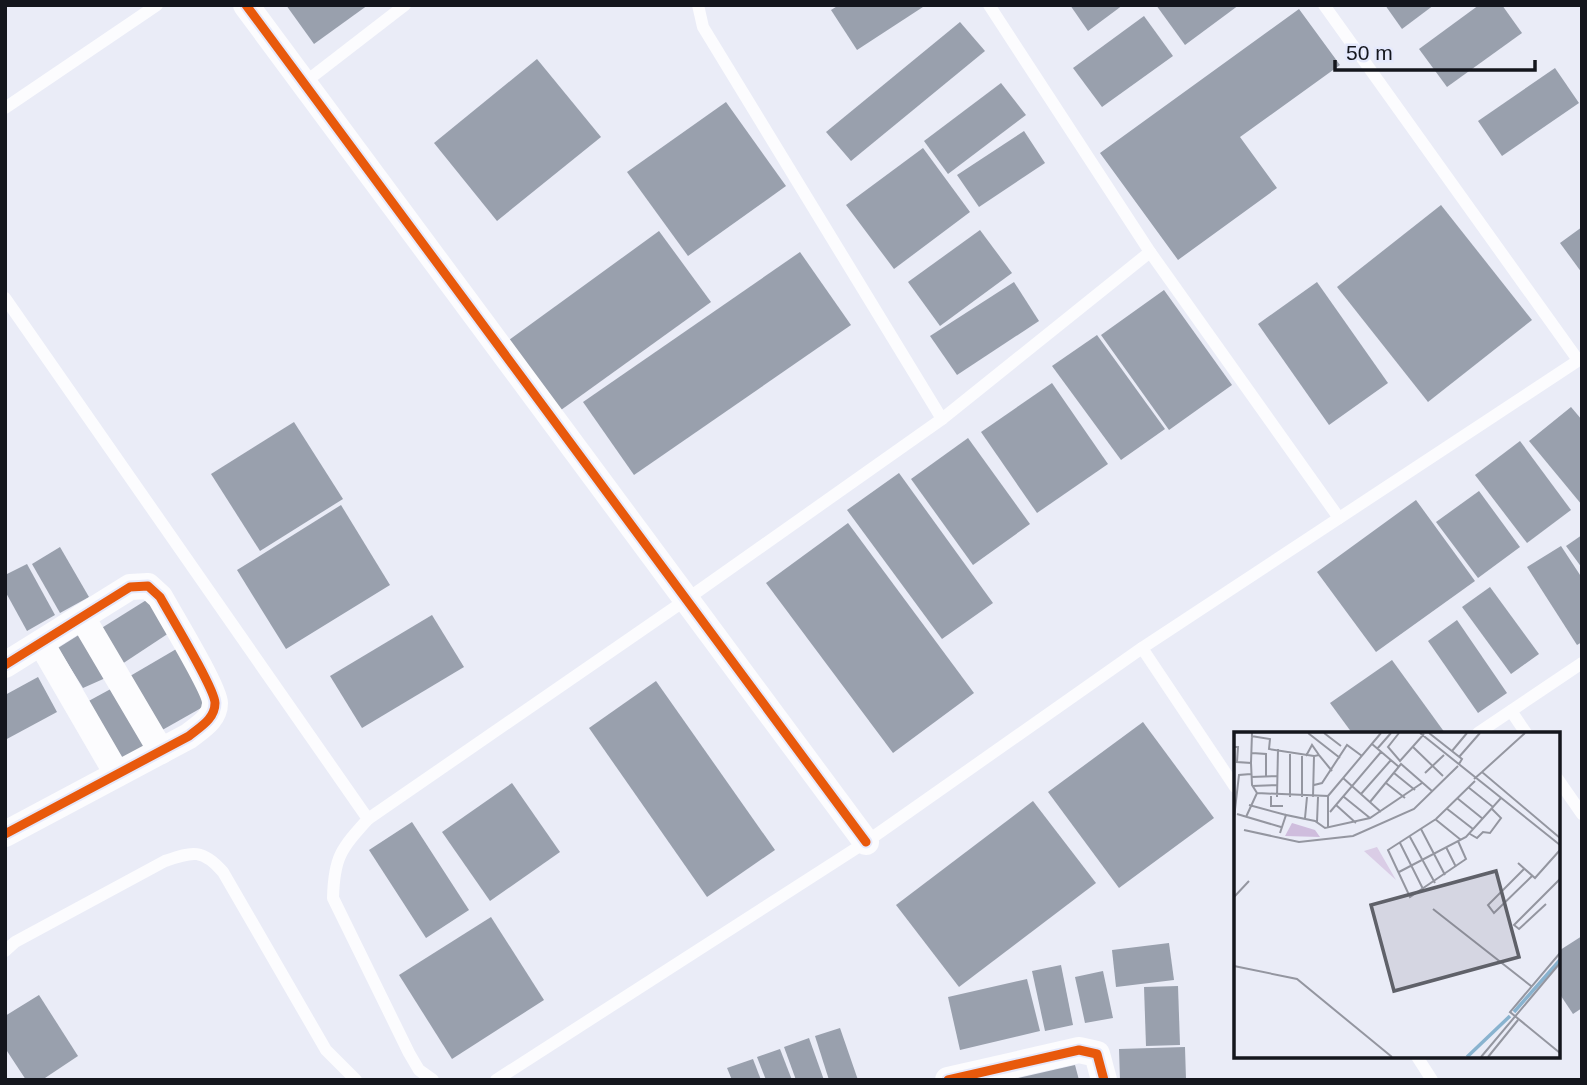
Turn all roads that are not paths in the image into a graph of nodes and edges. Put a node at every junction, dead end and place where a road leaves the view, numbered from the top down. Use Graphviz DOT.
graph roads {
  1 [pos="157,5"];
  2 [pos="246,5"];
  3 [pos="405,5"];
  4 [pos="698,5"];
  5 [pos="989,5"];
  6 [pos="1324,5"];
  7 [pos="304,83"];
  8 [pos="5,108"];
  9 [pos="1150,253"];
  10 [pos="5,299"];
  11 [pos="1580,359"];
  12 [pos="942,419"];
  13 [pos="1339,518"];
  14 [pos="687,599"];
  15 [pos="82,617"];
  16 [pos="41,643"];
  17 [pos="1142,648"];
  18 [pos="1582,663"];
  19 [pos="5,665"];
  20 [pos="1511,711"];
  21 [pos="1480,732"];
  22 [pos="1525,732"];
  23 [pos="161,751"];
  24 [pos="117,774"];
  25 [pos="1559,781"];
  26 [pos="1234,786"];
  27 [pos="1582,814"];
  28 [pos="368,819"];
  29 [pos="5,834"];
  30 [pos="866,842"];
  31 [pos="5,951"];
  32 [pos="1417,1057"];
  33 [pos="356,1080"];
  34 [pos="433,1080"];
  35 [pos="496,1080"];
  36 [pos="948,1080"];
  37 [pos="1104,1080"];
  38 [pos="1432,1080"];
  1 -- 8 [label="lane"];
  2 -- 7 [label="street"];
  3 -- 7 [label="lane"];
  4 -- 12 [label="lane"];
  5 -- 9 [label="lane"];
  6 -- 11 [label="lane"];
  7 -- 14 [label="street"];
  9 -- 12 [label="lane"];
  9 -- 13 [label="lane"];
  10 -- 28 [label="lane"];
  11 -- 13 [label="lane"];
  12 -- 14 [label="lane"];
  13 -- 17 [label="lane"];
  14 -- 28 [label="lane"];
  14 -- 30 [label="street"];
  15 -- 16 [label="street"];
  15 -- 23 [label="street"];
  15 -- 23 [label="street"];
  16 -- 19 [label="street"];
  16 -- 24 [label="street"];
  17 -- 26 [label="lane"];
  17 -- 30 [label="lane"];
  18 -- 20 [label="lane"];
  20 -- 21 [label="lane"];
  20 -- 22 [label="lane"];
  23 -- 24 [label="street"];
  24 -- 29 [label="street"];
  25 -- 27 [label="lane"];
  28 -- 34 [label="lane"];
  30 -- 35 [label="lane"];
  31 -- 33 [label="lane"];
  32 -- 38 [label="lane"];
  36 -- 37 [label="street"];
}
